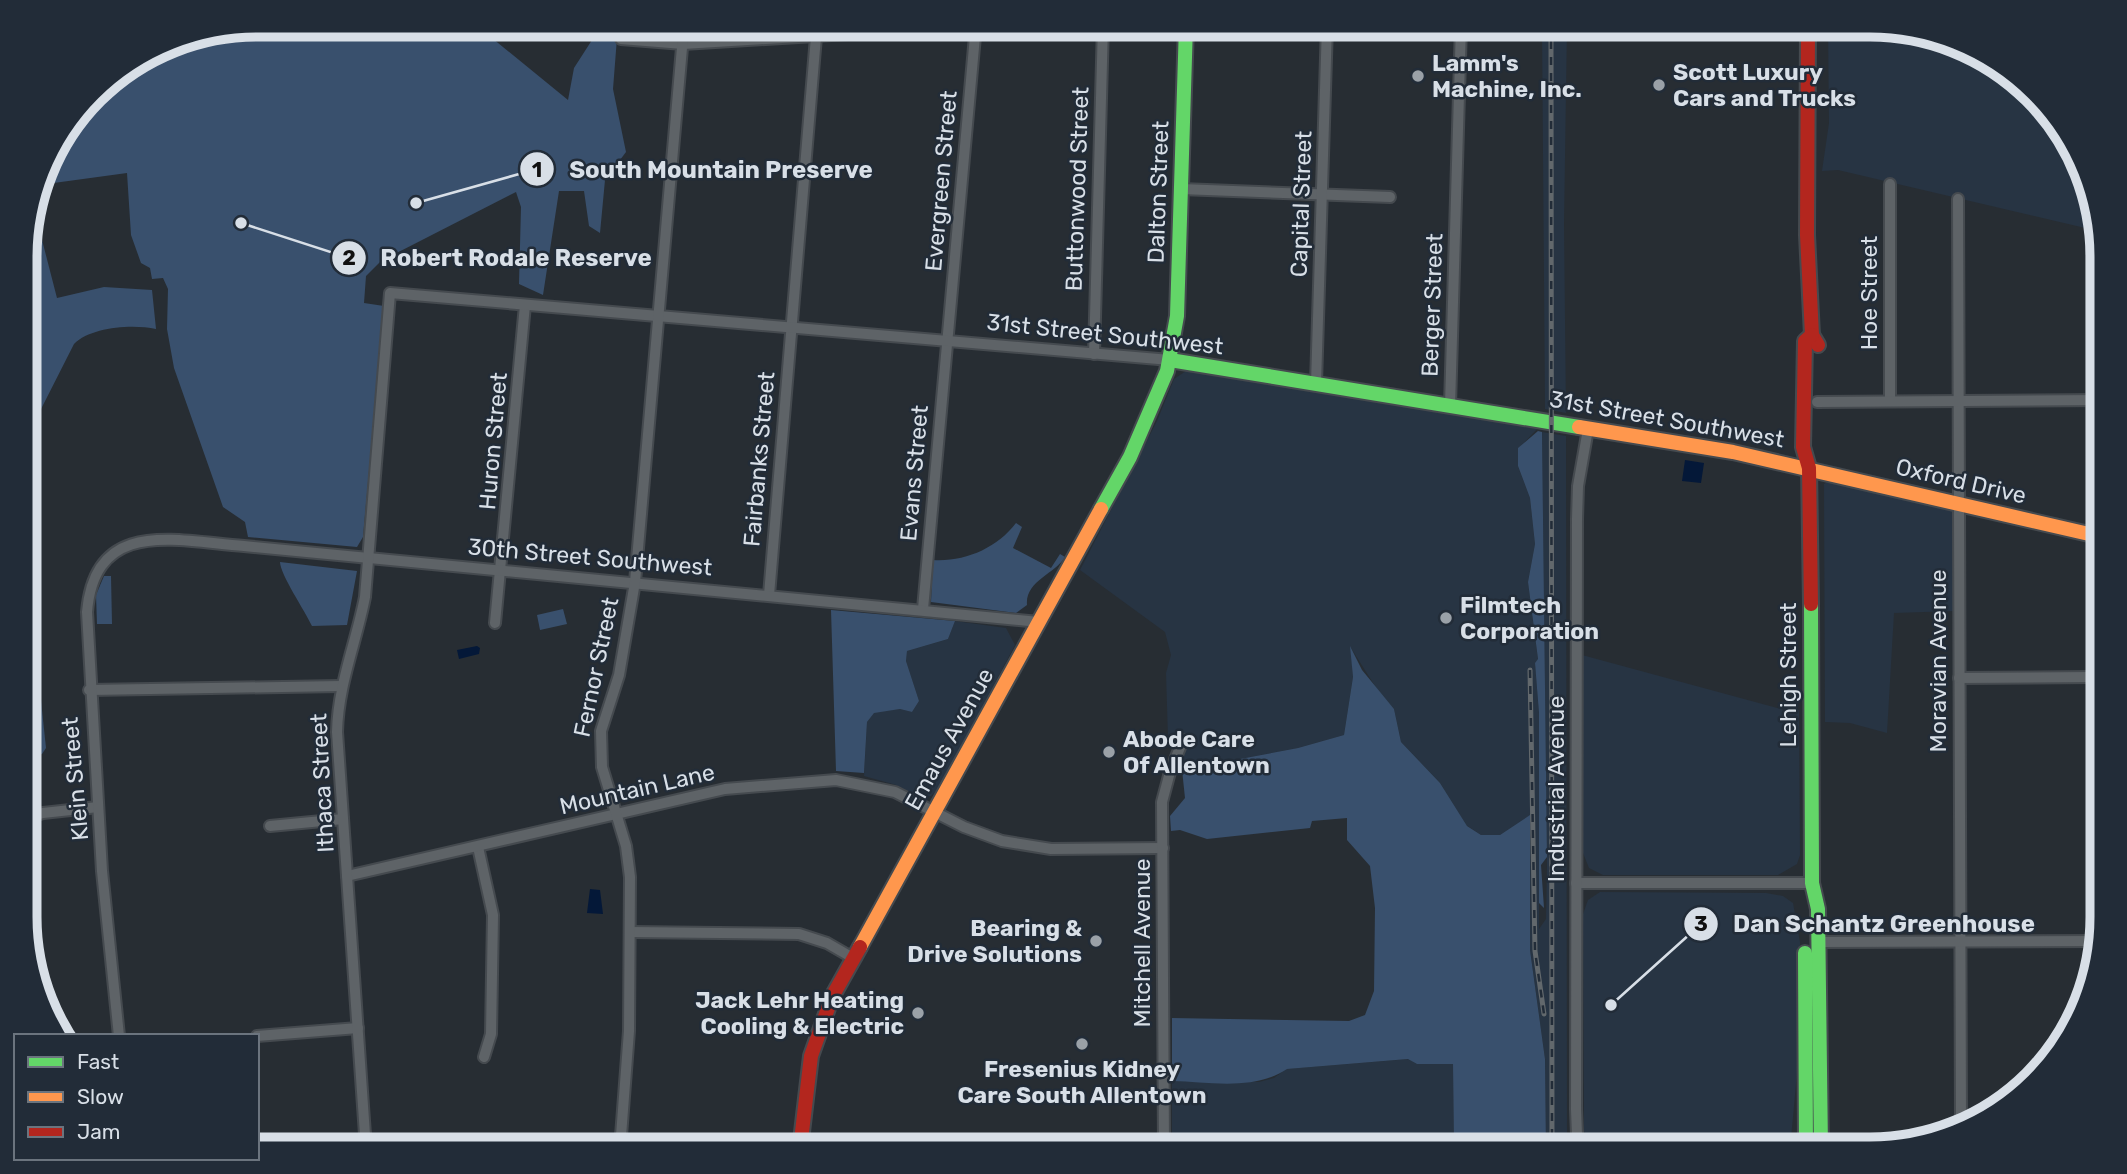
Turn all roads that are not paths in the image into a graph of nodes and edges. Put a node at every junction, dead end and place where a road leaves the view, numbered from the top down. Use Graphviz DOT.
graph roads {
  1 [pos="683,37"];
  2 [pos="750,37"];
  3 [pos="816,37"];
  4 [pos="975,37"];
  5 [pos="1103,37"];
  6 [pos="1186,37"];
  7 [pos="1326,37"];
  8 [pos="1461,37"];
  9 [pos="1808,37"];
  10 [pos="621,38"];
  11 [pos="682,44"];
  12 [pos="1890,184"];
  13 [pos="1181,189"];
  14 [pos="1322,194"];
  15 [pos="1390,197"];
  16 [pos="1958,199"];
  17 [pos="390,293"];
  18 [pos="526,305"];
  19 [pos="660,316"];
  20 [pos="792,328"];
  21 [pos="1812,335"];
  22 [pos="947,341"];
  23 [pos="1094,354"];
  24 [pos="1170,360"];
  25 [pos="1316,384"];
  26 [pos="2090,400"];
  27 [pos="1890,401"];
  28 [pos="1958,401"];
  29 [pos="1817,402"];
  30 [pos="1450,406"];
  31 [pos="1588,429"];
  32 [pos="1809,468"];
  33 [pos="1959,505"];
  34 [pos="2090,534"];
  35 [pos="136,540"];
  36 [pos="369,559"];
  37 [pos="502,570"];
  38 [pos="635,582"];
  39 [pos="769,595"];
  40 [pos="923,610"];
  41 [pos="1040,622"];
  42 [pos="495,623"];
  43 [pos="2090,677"];
  44 [pos="1959,678"];
  45 [pos="341,686"];
  46 [pos="89,690"];
  47 [pos="1183,740"];
  48 [pos="98,807"];
  49 [pos="935,812"];
  50 [pos="37,815"];
  51 [pos="618,815"];
  52 [pos="343,820"];
  53 [pos="270,826"];
  54 [pos="478,847"];
  55 [pos="1163,848"];
  56 [pos="348,876"];
  57 [pos="1576,883"];
  58 [pos="1812,883"];
  59 [pos="630,932"];
  60 [pos="1960,941"];
  61 [pos="2089,941"];
  62 [pos="1818,942"];
  63 [pos="853,958"];
  64 [pos="358,1028"];
  65 [pos="119,1034"];
  66 [pos="259,1036"];
  67 [pos="484,1057"];
  68 [pos="1805,1066"];
  69 [pos="1961,1118"];
  70 [pos="365,1137"];
  71 [pos="621,1137"];
  72 [pos="801,1137"];
  73 [pos="1164,1137"];
  74 [pos="1578,1137"];
  75 [pos="1797,1137"];
  76 [pos="1806,1137"];
  77 [pos="1821,1137"];
  1 -- 11 [label="street, Fernor Street"];
  2 -- 11 [label="street"];
  3 -- 20 [label="street, Fairbanks Street"];
  4 -- 22 [label="street, Evergreen Street"];
  5 -- 23 [label="street, Buttonwood Street"];
  6 -- 13 [label="main road, Dalton Street"];
  7 -- 14 [label="street, Capital Street"];
  8 -- 30 [label="street, Berger Street"];
  9 -- 21 [label="main road, Lehigh Street"];
  10 -- 11 [label="street"];
  11 -- 19 [label="street, Fernor Street"];
  12 -- 27 [label="street, Hoe Street"];
  13 -- 14 [label="street"];
  13 -- 24 [label="main road, Dalton Street"];
  14 -- 15 [label="street"];
  14 -- 25 [label="street, Capital Street"];
  16 -- 28 [label="street, Moravian Avenue"];
  17 -- 18 [label="street, 31st Street Southwest"];
  17 -- 36 [label="street, Ithaca Street"];
  18 -- 19 [label="street, 31st Street Southwest"];
  18 -- 37 [label="street, Huron Street"];
  19 -- 20 [label="street, 31st Street Southwest"];
  19 -- 38 [label="street, Fernor Street"];
  20 -- 22 [label="street, 31st Street Southwest"];
  20 -- 39 [label="street, Fairbanks Street"];
  21 -- 29 [label="main road, Lehigh Street"];
  21 -- 32 [label="main road, Lehigh Street"];
  22 -- 23 [label="street, 31st Street Southwest"];
  22 -- 40 [label="street, Evans Street"];
  23 -- 24 [label="street, 31st Street Southwest"];
  24 -- 25 [label="main road, 31st Street Southwest"];
  24 -- 41 [label="main road, Emaus Avenue"];
  25 -- 30 [label="main road, 31st Street Southwest"];
  26 -- 28 [label="street"];
  27 -- 28 [label="street"];
  27 -- 29 [label="street"];
  28 -- 33 [label="street, Moravian Avenue"];
  29 -- 32 [label="main road, Lehigh Street"];
  30 -- 31 [label="main road, 31st Street Southwest"];
  31 -- 32 [label="main road, 31st Street Southwest"];
  31 -- 57 [label="street, Industrial Avenue"];
  32 -- 33 [label="main road, Oxford Drive"];
  32 -- 58 [label="main road, Lehigh Street"];
  33 -- 34 [label="main road, Oxford Drive"];
  33 -- 44 [label="street, Moravian Avenue"];
  35 -- 36 [label="street, 30th Street Southwest"];
  35 -- 46 [label="street, Klein Street"];
  36 -- 37 [label="street, 30th Street Southwest"];
  36 -- 45 [label="street, Ithaca Street"];
  37 -- 38 [label="street, 30th Street Southwest"];
  37 -- 42 [label="street, Huron Street"];
  38 -- 39 [label="street, 30th Street Southwest"];
  38 -- 51 [label="street, Fernor Street"];
  39 -- 40 [label="street, 30th Street Southwest"];
  40 -- 41 [label="street, 30th Street Southwest"];
  41 -- 49 [label="main road, Emaus Avenue"];
  43 -- 44 [label="street"];
  44 -- 60 [label="street, Moravian Avenue"];
  45 -- 46 [label="street"];
  45 -- 52 [label="street, Ithaca Street"];
  46 -- 48 [label="street, Klein Street"];
  47 -- 55 [label="street, Mitchell Avenue"];
  48 -- 50 [label="street"];
  48 -- 65 [label="street, Klein Street"];
  49 -- 51 [label="street, Mountain Lane"];
  49 -- 55 [label="street, Mountain Lane"];
  49 -- 63 [label="main road, Emaus Avenue"];
  51 -- 54 [label="street, Mountain Lane"];
  51 -- 59 [label="street, Fernor Street"];
  52 -- 53 [label="street"];
  52 -- 56 [label="street, Ithaca Street"];
  54 -- 56 [label="street, Mountain Lane"];
  54 -- 67 [label="street"];
  55 -- 73 [label="street, Mitchell Avenue"];
  56 -- 64 [label="street, Ithaca Street"];
  57 -- 58 [label="street"];
  57 -- 74 [label="street, Industrial Avenue"];
  58 -- 62 [label="main road, Lehigh Street"];
  58 -- 68 [label="main road, Lehigh Street"];
  59 -- 63 [label="street"];
  59 -- 71 [label="street, Fernor Street"];
  60 -- 61 [label="street"];
  60 -- 62 [label="street"];
  60 -- 69 [label="street, Moravian Avenue"];
  62 -- 77 [label="main road, Lehigh Street"];
  63 -- 72 [label="main road, Emaus Avenue"];
  64 -- 66 [label="street"];
  64 -- 70 [label="street, Ithaca Street"];
  68 -- 75 [label="main road"];
  68 -- 76 [label="main road, Lehigh Street"];
}
